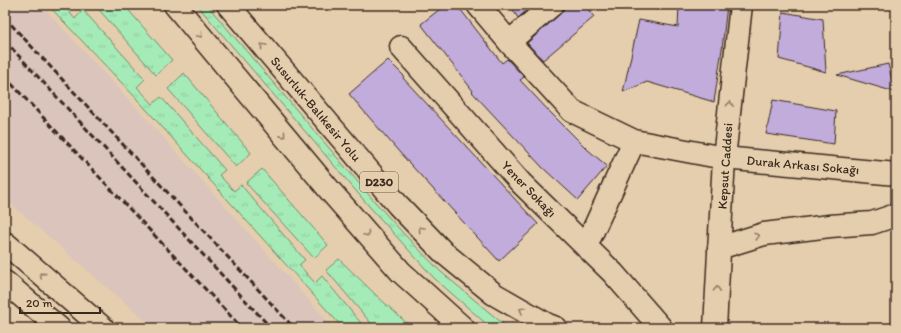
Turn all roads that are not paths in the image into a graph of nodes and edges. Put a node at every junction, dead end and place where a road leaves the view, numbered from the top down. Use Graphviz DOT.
graph roads {
  1 [pos="175,5"];
  2 [pos="478,5"];
  3 [pos="552,5"];
  4 [pos="740,5"];
  5 [pos="235,9"];
  6 [pos="509,42"];
  7 [pos="401,47"];
  8 [pos="634,141"];
  9 [pos="724,158"];
  10 [pos="896,174"];
  11 [pos="896,215"];
  12 [pos="5,244"];
  13 [pos="586,246"];
  14 [pos="720,248"];
  15 [pos="5,282"];
  16 [pos="59,328"];
  17 [pos="103,328"];
  18 [pos="463,328"];
  19 [pos="556,328"];
  20 [pos="661,328"];
  21 [pos="715,328"];
  1 -- 18 [label="main road, one-way"];
  2 -- 6 [label="main road, Durak Arkası Sokağı"];
  3 -- 6 [label="main road"];
  9 -- 4 [label="main road, Kepsut Caddesi, one-way"];
  19 -- 5 [label="main road, Susurluk-Balıkesir Yolu / D230, one-way"];
  6 -- 8 [label="main road, Durak Arkası Sokağı"];
  7 -- 13 [label="main road, Yener Sokağı"];
  8 -- 9 [label="main road, Durak Arkası Sokağı"];
  8 -- 13 [label="main road"];
  9 -- 10 [label="main road, Durak Arkası Sokağı"];
  9 -- 14 [label="main road, Kepsut Caddesi"];
  14 -- 11 [label="main road, one-way"];
  17 -- 12 [label="main road, one-way"];
  13 -- 20 [label="main road, Yener Sokağı"];
  21 -- 14 [label="main road, Kepsut Caddesi, one-way"];
  15 -- 16 [label="main road"];
}
